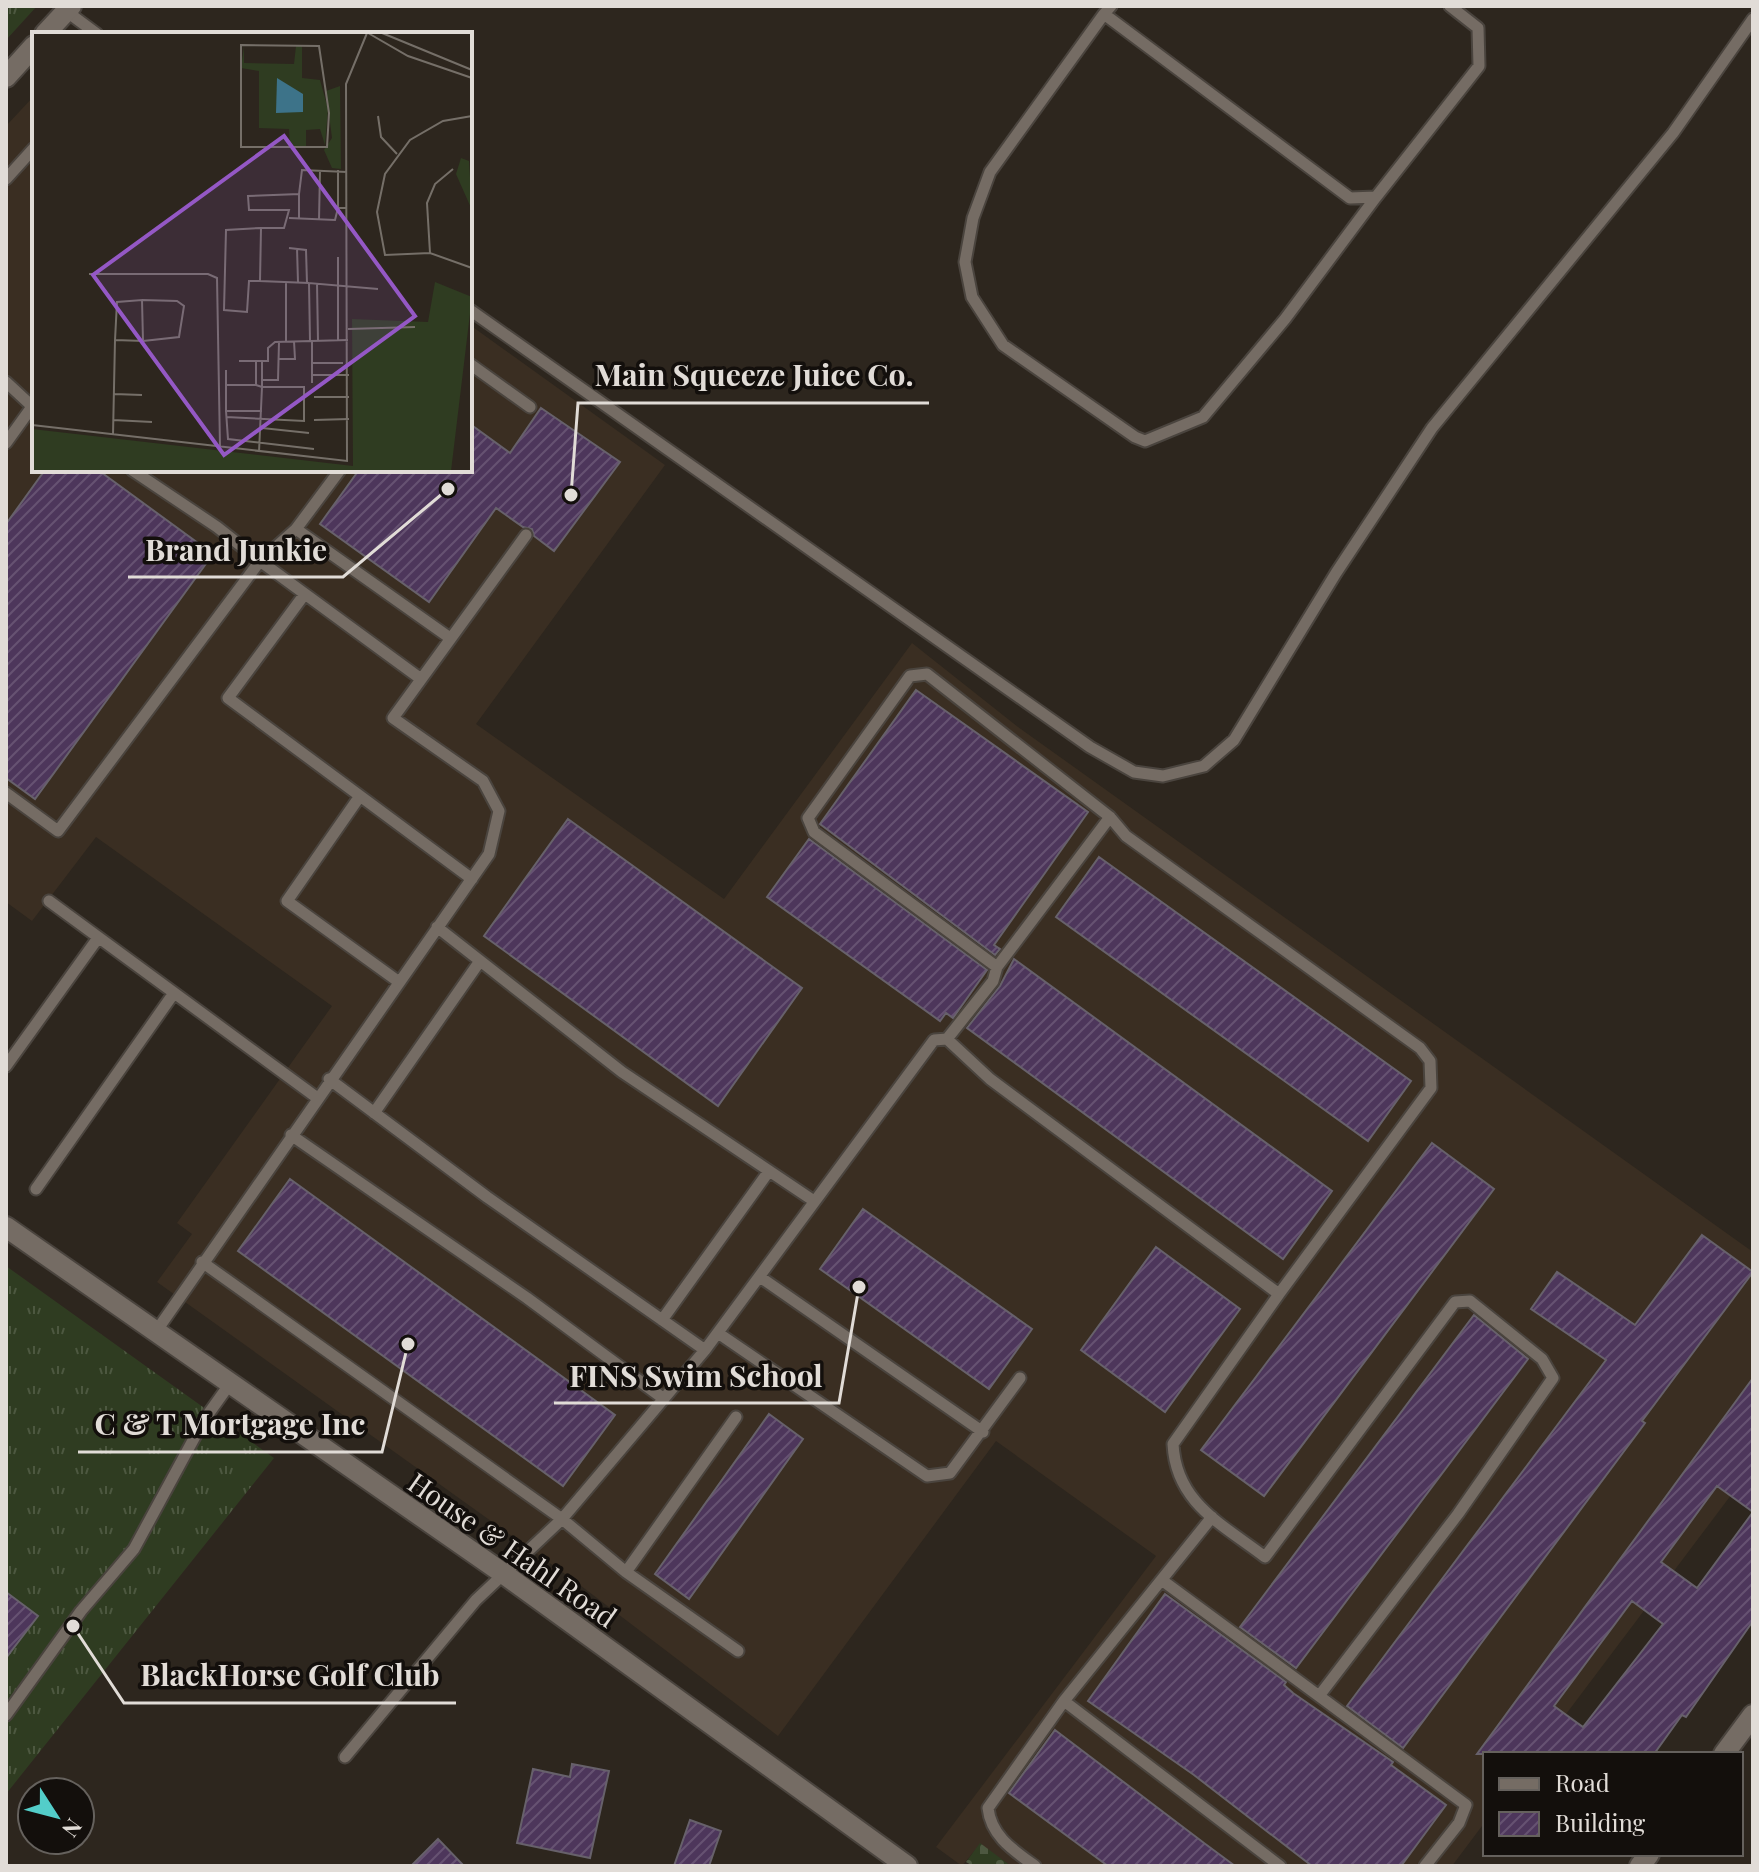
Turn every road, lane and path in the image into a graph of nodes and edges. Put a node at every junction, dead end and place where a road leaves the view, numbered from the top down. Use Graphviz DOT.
graph roads {
  1 [pos="1450,6"];
  2 [pos="69,9"];
  3 [pos="1107,10"];
  4 [pos="1753,19"];
  5 [pos="47,32"];
  6 [pos="95,32"];
  7 [pos="32,48"];
  8 [pos="6,77"];
  9 [pos="32,150"];
  10 [pos="6,179"];
  11 [pos="1376,197"];
  12 [pos="472,311"];
  13 [pos="472,365"];
  14 [pos="6,382"];
  15 [pos="32,406"];
  16 [pos="530,407"];
  17 [pos="32,408"];
  18 [pos="6,443"];
  19 [pos="135,472"];
  20 [pos="339,472"];
  21 [pos="296,529"];
  22 [pos="526,535"];
  23 [pos="260,561"];
  24 [pos="304,595"];
  25 [pos="450,638"];
  26 [pos="421,679"];
  27 [pos="6,793"];
  28 [pos="360,796"];
  29 [pos="1110,817"];
  30 [pos="472,879"];
  31 [pos="49,901"];
  32 [pos="437,927"];
  33 [pos="98,938"];
  34 [pos="480,961"];
  35 [pos="997,967"];
  36 [pos="399,982"];
  37 [pos="174,993"];
  38 [pos="947,1039"];
  39 [pos="6,1066"];
  40 [pos="329,1079"];
  41 [pos="316,1097"];
  42 [pos="374,1113"];
  43 [pos="291,1135"];
  44 [pos="769,1171"];
  45 [pos="36,1189"];
  46 [pos="814,1201"];
  47 [pos="6,1227"];
  48 [pos="202,1262"];
  49 [pos="760,1277"];
  50 [pos="1279,1294"];
  51 [pos="662,1320"];
  52 [pos="155,1333"];
  53 [pos="718,1333"];
  54 [pos="705,1350"];
  55 [pos="1020,1378"];
  56 [pos="229,1385"];
  57 [pos="664,1399"];
  58 [pos="736,1417"];
  59 [pos="983,1432"];
  60 [pos="1212,1517"];
  61 [pos="562,1519"];
  62 [pos="626,1572"];
  63 [pos="504,1574"];
  64 [pos="1163,1581"];
  65 [pos="738,1651"];
  66 [pos="1319,1696"];
  67 [pos="1064,1701"];
  68 [pos="6,1715"];
  69 [pos="1753,1715"];
  70 [pos="1725,1752"];
  71 [pos="345,1757"];
  72 [pos="907,1866"];
  73 [pos="1035,1866"];
  74 [pos="1280,1866"];
  75 [pos="1425,1866"];
  1 -- 11 [label="lane"];
  2 -- 5 [label="street"];
  2 -- 6 [label="lane"];
  3 -- 11 [label="lane"];
  3 -- 11 [label="lane"];
  4 -- 12 [label="lane"];
  7 -- 8 [label="street"];
  9 -- 10 [label="lane"];
  13 -- 16 [label="lane"];
  14 -- 15 [label="lane"];
  17 -- 18 [label="lane"];
  19 -- 23 [label="lane"];
  20 -- 21 [label="lane"];
  21 -- 23 [label="lane"];
  21 -- 25 [label="lane"];
  22 -- 25 [label="lane"];
  23 -- 24 [label="lane"];
  23 -- 27 [label="lane"];
  24 -- 26 [label="lane"];
  24 -- 28 [label="lane"];
  25 -- 26 [label="lane"];
  26 -- 30 [label="lane"];
  28 -- 30 [label="lane"];
  28 -- 36 [label="lane"];
  29 -- 35 [label="lane"];
  29 -- 35 [label="lane"];
  29 -- 50 [label="lane"];
  30 -- 32 [label="lane"];
  31 -- 33 [label="lane"];
  32 -- 34 [label="lane"];
  32 -- 36 [label="lane"];
  33 -- 37 [label="lane"];
  33 -- 39 [label="lane"];
  34 -- 42 [label="lane"];
  34 -- 44 [label="lane"];
  35 -- 38 [label="lane"];
  36 -- 40 [label="lane"];
  37 -- 41 [label="lane"];
  37 -- 45 [label="lane"];
  38 -- 46 [label="lane"];
  38 -- 50 [label="lane"];
  40 -- 41 [label="lane"];
  40 -- 42 [label="lane"];
  41 -- 43 [label="lane"];
  42 -- 51 [label="lane"];
  43 -- 48 [label="lane"];
  43 -- 57 [label="lane"];
  44 -- 46 [label="lane"];
  44 -- 51 [label="lane"];
  46 -- 49 [label="lane"];
  47 -- 52 [label="street, House & Hahl Road"];
  48 -- 52 [label="lane"];
  48 -- 61 [label="lane"];
  49 -- 53 [label="lane"];
  49 -- 59 [label="lane"];
  50 -- 60 [label="lane"];
  51 -- 54 [label="lane"];
  52 -- 56 [label="street, House & Hahl Road"];
  53 -- 54 [label="lane"];
  53 -- 59 [label="lane"];
  54 -- 57 [label="lane"];
  55 -- 59 [label="lane"];
  56 -- 63 [label="street, House & Hahl Road"];
  56 -- 68 [label="lane"];
  57 -- 61 [label="lane"];
  58 -- 62 [label="lane"];
  60 -- 64 [label="lane"];
  60 -- 66 [label="lane"];
  61 -- 62 [label="lane"];
  61 -- 63 [label="lane"];
  62 -- 65 [label="lane"];
  63 -- 71 [label="lane"];
  63 -- 72 [label="street, House & Hahl Road"];
  64 -- 66 [label="lane"];
  64 -- 67 [label="lane"];
  66 -- 75 [label="lane"];
  67 -- 73 [label="lane"];
  67 -- 74 [label="lane"];
  69 -- 70 [label="street"];
}
